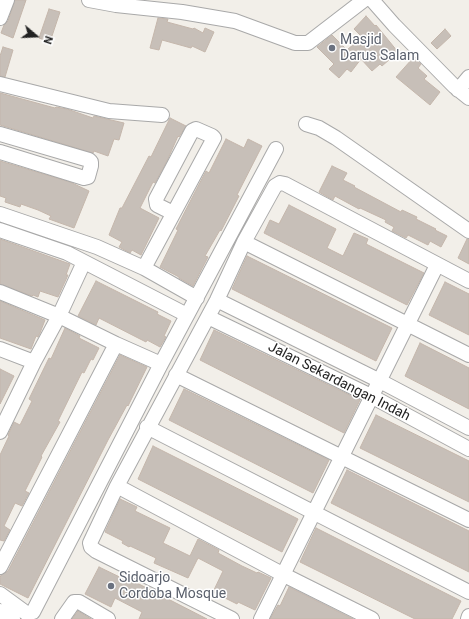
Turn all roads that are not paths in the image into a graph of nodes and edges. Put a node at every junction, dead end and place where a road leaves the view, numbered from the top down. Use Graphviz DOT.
graph roads {
  1 [pos="7,0"];
  2 [pos="89,0"];
  3 [pos="364,0"];
  4 [pos="372,0"];
  5 [pos="152,4"];
  6 [pos="0,18"];
  7 [pos="469,77"];
  8 [pos="0,84"];
  9 [pos="464,94"];
  10 [pos="162,115"];
  11 [pos="306,124"];
  12 [pos="0,134"];
  13 [pos="276,149"];
  14 [pos="0,152"];
  15 [pos="173,213"];
  16 [pos="0,214"];
  17 [pos="0,230"];
  18 [pos="469,231"];
  19 [pos="244,242"];
  20 [pos="84,262"];
  21 [pos="437,265"];
  22 [pos="144,268"];
  23 [pos="469,281"];
  24 [pos="0,292"];
  25 [pos="197,298"];
  26 [pos="217,300"];
  27 [pos="187,315"];
  28 [pos="59,316"];
  29 [pos="208,317"];
  30 [pos="409,324"];
  31 [pos="116,344"];
  32 [pos="0,349"];
  33 [pos="469,355"];
  34 [pos="34,362"];
  35 [pos="161,364"];
  36 [pos="176,375"];
  37 [pos="380,381"];
  38 [pos="371,396"];
  39 [pos="147,427"];
  40 [pos="469,428"];
  41 [pos="0,432"];
  42 [pos="469,449"];
  43 [pos="341,458"];
  44 [pos="117,486"];
  45 [pos="315,513"];
  46 [pos="469,520"];
  47 [pos="0,567"];
  48 [pos="284,575"];
  49 [pos="469,592"];
  50 [pos="0,594"];
  51 [pos="0,611"];
  52 [pos="469,616"];
  53 [pos="13,619"];
  54 [pos="62,619"];
  55 [pos="108,619"];
  56 [pos="232,619"];
  57 [pos="261,619"];
  58 [pos="372,619"];
  59 [pos="468,619"];
  1 -- 6 [label="street"];
  2 -- 5 [label="street"];
  3 -- 5 [label="street"];
  4 -- 9 [label="street"];
  7 -- 9 [label="street"];
  8 -- 10 [label="street"];
  11 -- 18 [label="street"];
  12 -- 14 [label="street"];
  13 -- 25 [label="street"];
  15 -- 15 [label="street"];
  15 -- 22 [label="street"];
  16 -- 22 [label="street"];
  17 -- 20 [label="street"];
  19 -- 21 [label="street"];
  19 -- 26 [label="street"];
  19 -- 30 [label="street"];
  20 -- 27 [label="street"];
  20 -- 28 [label="street"];
  21 -- 23 [label="street"];
  21 -- 30 [label="street"];
  22 -- 25 [label="street"];
  24 -- 28 [label="street"];
  25 -- 27 [label="street"];
  26 -- 29 [label="street"];
  26 -- 37 [label="street, Jalan Sekardangan Indah"];
  27 -- 35 [label="street"];
  28 -- 31 [label="street"];
  28 -- 34 [label="street"];
  29 -- 36 [label="street"];
  29 -- 38 [label="street, Jalan Sekardangan Indah"];
  30 -- 33 [label="street"];
  30 -- 37 [label="street"];
  31 -- 35 [label="street"];
  31 -- 47 [label="street"];
  32 -- 34 [label="street"];
  34 -- 41 [label="street"];
  35 -- 50 [label="street"];
  36 -- 39 [label="street"];
  36 -- 43 [label="street"];
  37 -- 38 [label="street"];
  37 -- 40 [label="street, Jalan Sekardangan Indah"];
  38 -- 42 [label="street, Jalan Sekardangan Indah"];
  38 -- 43 [label="street"];
  39 -- 44 [label="street"];
  39 -- 45 [label="street"];
  43 -- 45 [label="street"];
  43 -- 46 [label="street"];
  44 -- 48 [label="street"];
  44 -- 56 [label="street"];
  45 -- 48 [label="street"];
  45 -- 49 [label="street"];
  48 -- 57 [label="street"];
  48 -- 58 [label="street"];
  51 -- 53 [label="street"];
  52 -- 59 [label="street"];
  54 -- 55 [label="street"];
}
